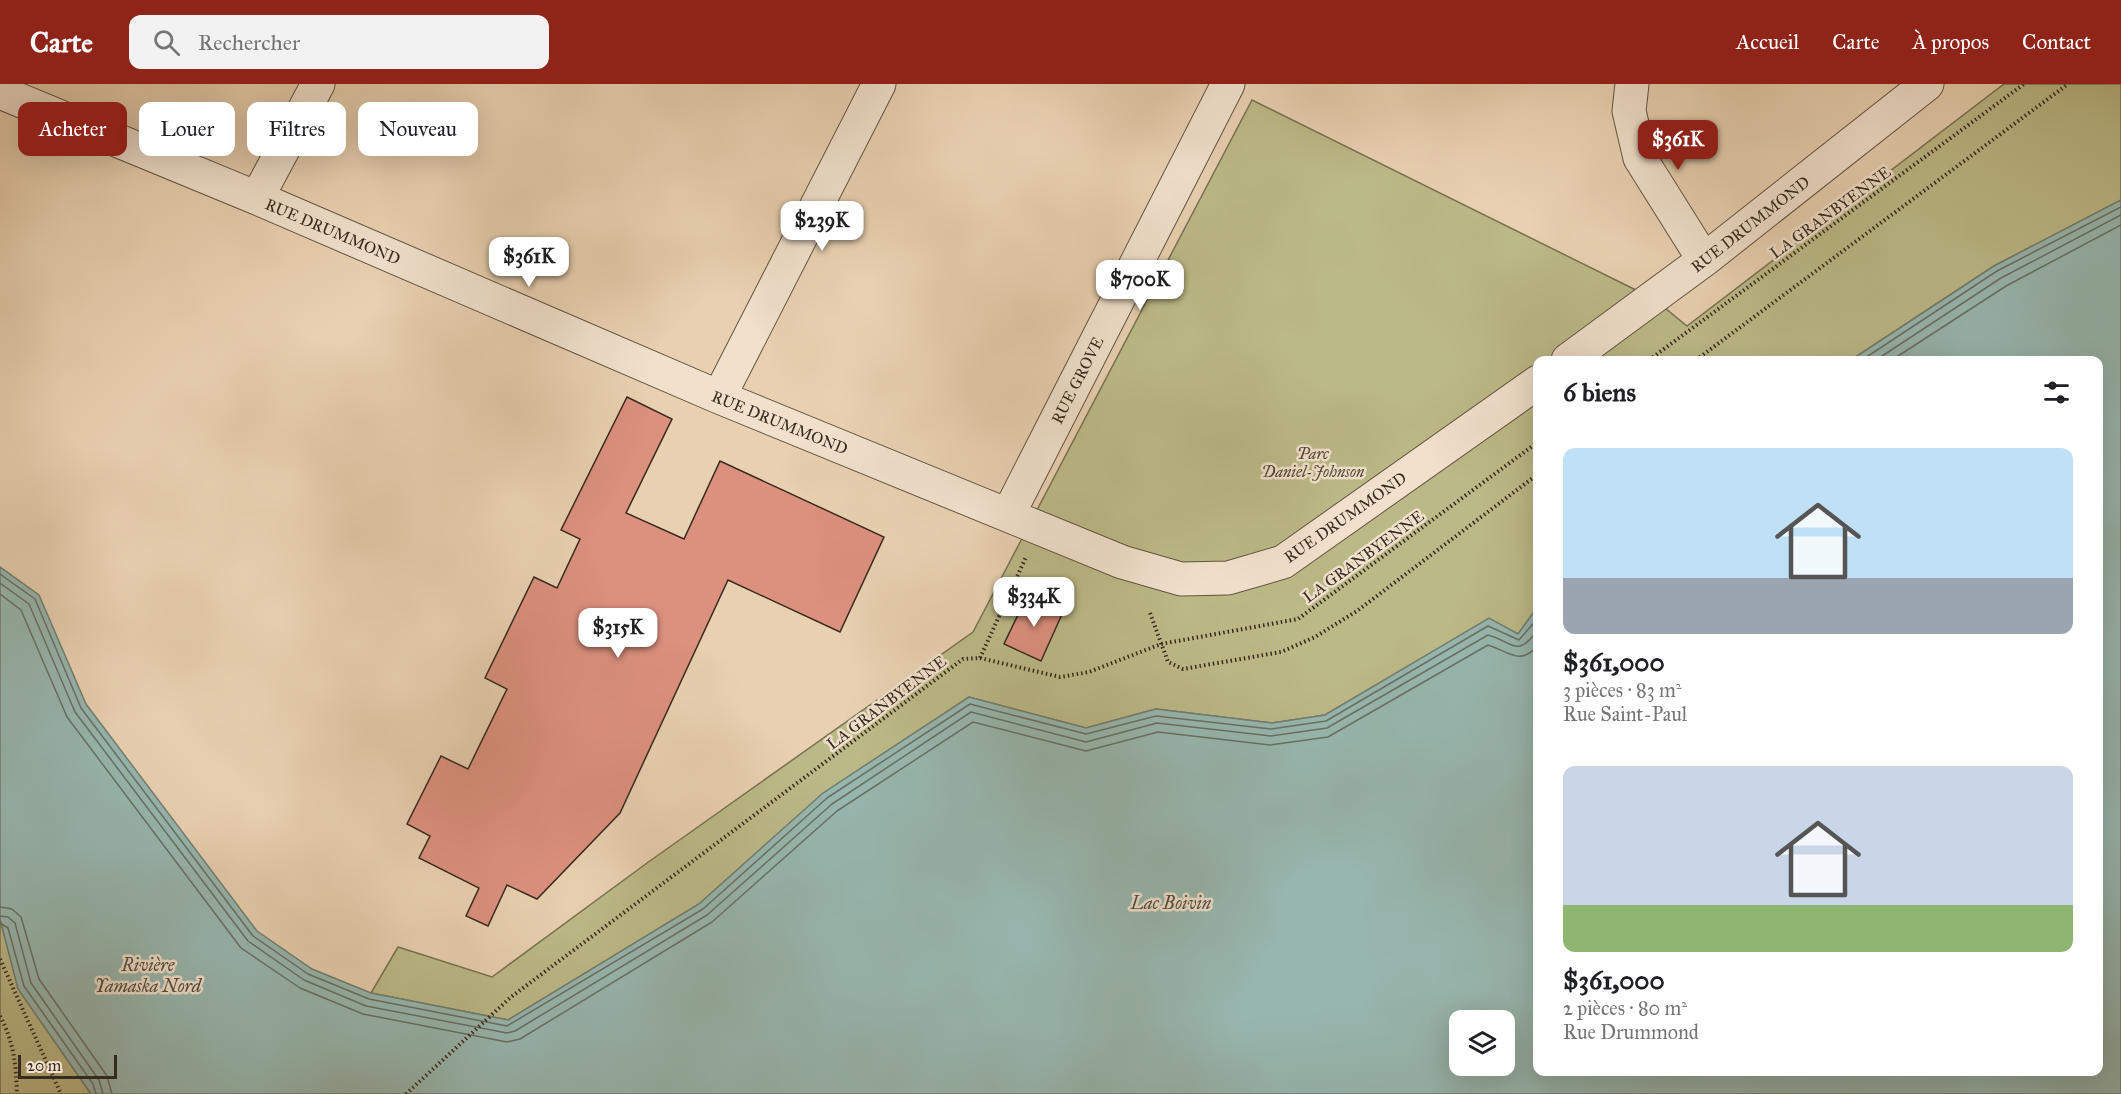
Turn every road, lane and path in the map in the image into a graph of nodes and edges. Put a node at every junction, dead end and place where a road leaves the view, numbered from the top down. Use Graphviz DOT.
graph roads {
  1 [pos="318,84"];
  2 [pos="879,84"];
  3 [pos="1228,84"];
  4 [pos="1632,84"];
  5 [pos="1927,84"];
  6 [pos="2024,84"];
  7 [pos="2068,84"];
  8 [pos="0,92"];
  9 [pos="257,198"];
  10 [pos="1704,260"];
  11 [pos="1573,356"];
  12 [pos="1654,356"];
  13 [pos="1701,356"];
  14 [pos="1533,386"];
  15 [pos="719,398"];
  16 [pos="1533,446"];
  17 [pos="1533,478"];
  18 [pos="1008,515"];
  19 [pos="1029,550"];
  20 [pos="1150,613"];
  21 [pos="1161,644"];
  22 [pos="980,658"];
  23 [pos="0,959"];
  24 [pos="0,1016"];
  25 [pos="16,1094"];
  26 [pos="61,1094"];
  27 [pos="406,1094"];
  1 -- 9 [label="street"];
  2 -- 15 [label="street"];
  3 -- 18 [label="street, RUE GROVE"];
  4 -- 10 [label="street"];
  5 -- 10 [label="street, RUE DRUMMOND"];
  6 -- 12 [label="path, LA GRANBYENNE"];
  7 -- 13 [label="path"];
  8 -- 9 [label="street, RUE DRUMMOND"];
  9 -- 15 [label="street, RUE DRUMMOND"];
  10 -- 11 [label="street, RUE DRUMMOND"];
  14 -- 18 [label="street, RUE DRUMMOND"];
  15 -- 18 [label="street, RUE DRUMMOND"];
  16 -- 21 [label="path, LA GRANBYENNE"];
  17 -- 21 [label="path"];
  19 -- 22 [label="path"];
  20 -- 21 [label="path"];
  21 -- 22 [label="path, LA GRANBYENNE"];
  22 -- 27 [label="path, LA GRANBYENNE"];
  23 -- 26 [label="path"];
  24 -- 25 [label="path"];
}
